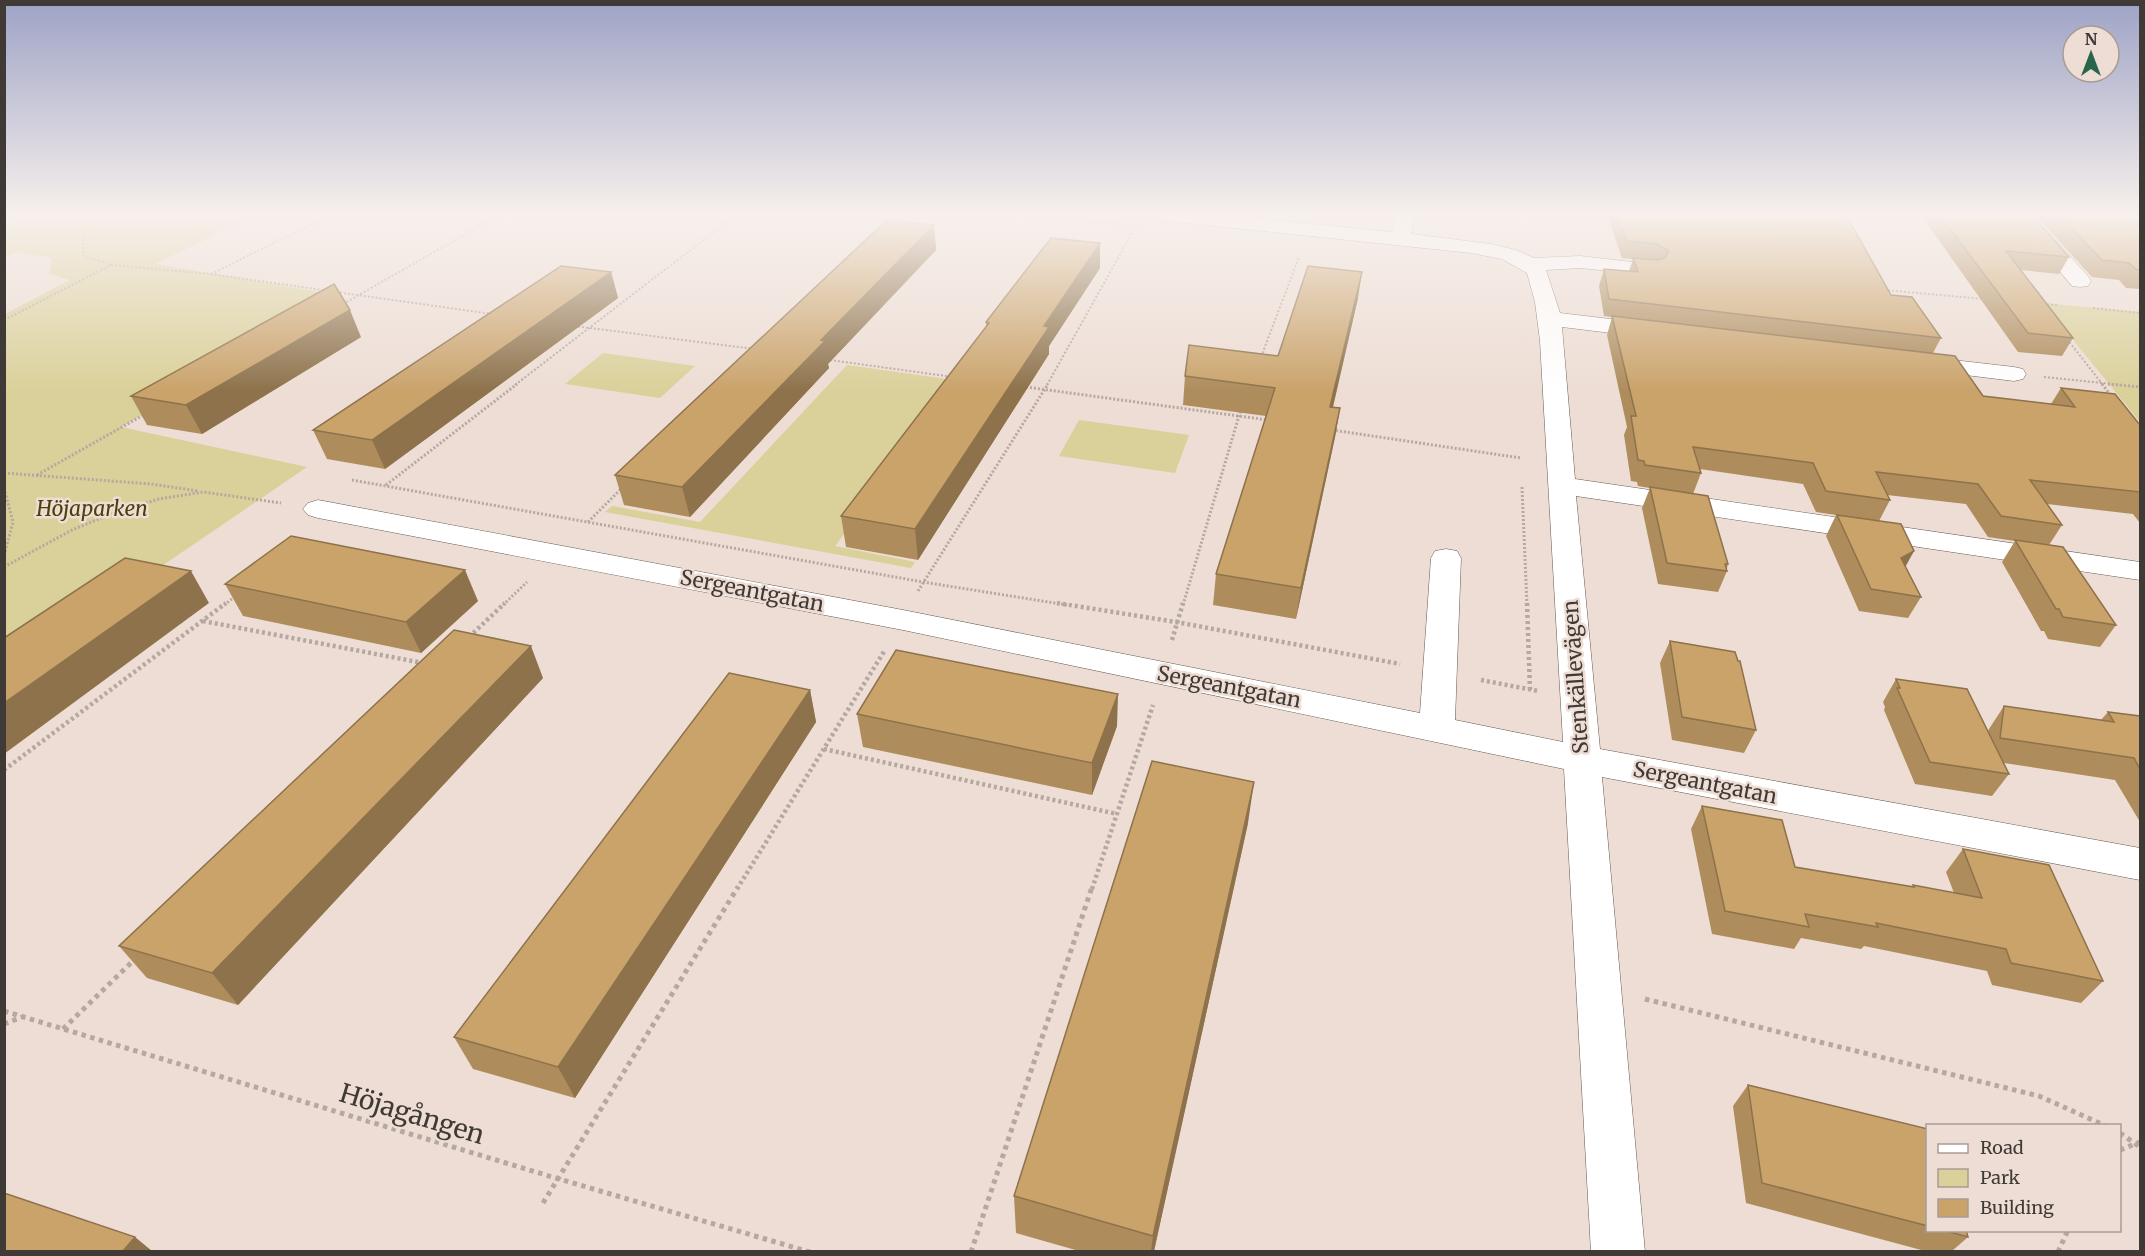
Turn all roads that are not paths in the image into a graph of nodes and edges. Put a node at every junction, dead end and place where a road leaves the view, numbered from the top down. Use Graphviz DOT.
graph roads {
  1 [pos="1537,274"];
  2 [pos="2074,274"];
  3 [pos="2080,281"];
  4 [pos="1550,319"];
  5 [pos="1669,333"];
  6 [pos="1895,360"];
  7 [pos="2014,374"];
  8 [pos="1561,485"];
  9 [pos="318,509"];
  10 [pos="1446,558"];
  11 [pos="2140,571"];
  12 [pos="1437,728"];
  13 [pos="1582,759"];
  14 [pos="2140,864"];
  15 [pos="1618,1251"];
  1 -- 4 [label="street, Stenkällevägen"];
  2 -- 3 [label="street"];
  4 -- 5 [label="street"];
  4 -- 8 [label="street, Stenkällevägen"];
  6 -- 7 [label="street"];
  8 -- 11 [label="street"];
  8 -- 13 [label="street, Stenkällevägen"];
  9 -- 12 [label="street, Sergeantgatan"];
  10 -- 12 [label="street"];
  12 -- 13 [label="street, Sergeantgatan"];
  13 -- 14 [label="street, Sergeantgatan"];
  13 -- 15 [label="street, Stenkällevägen"];
}
